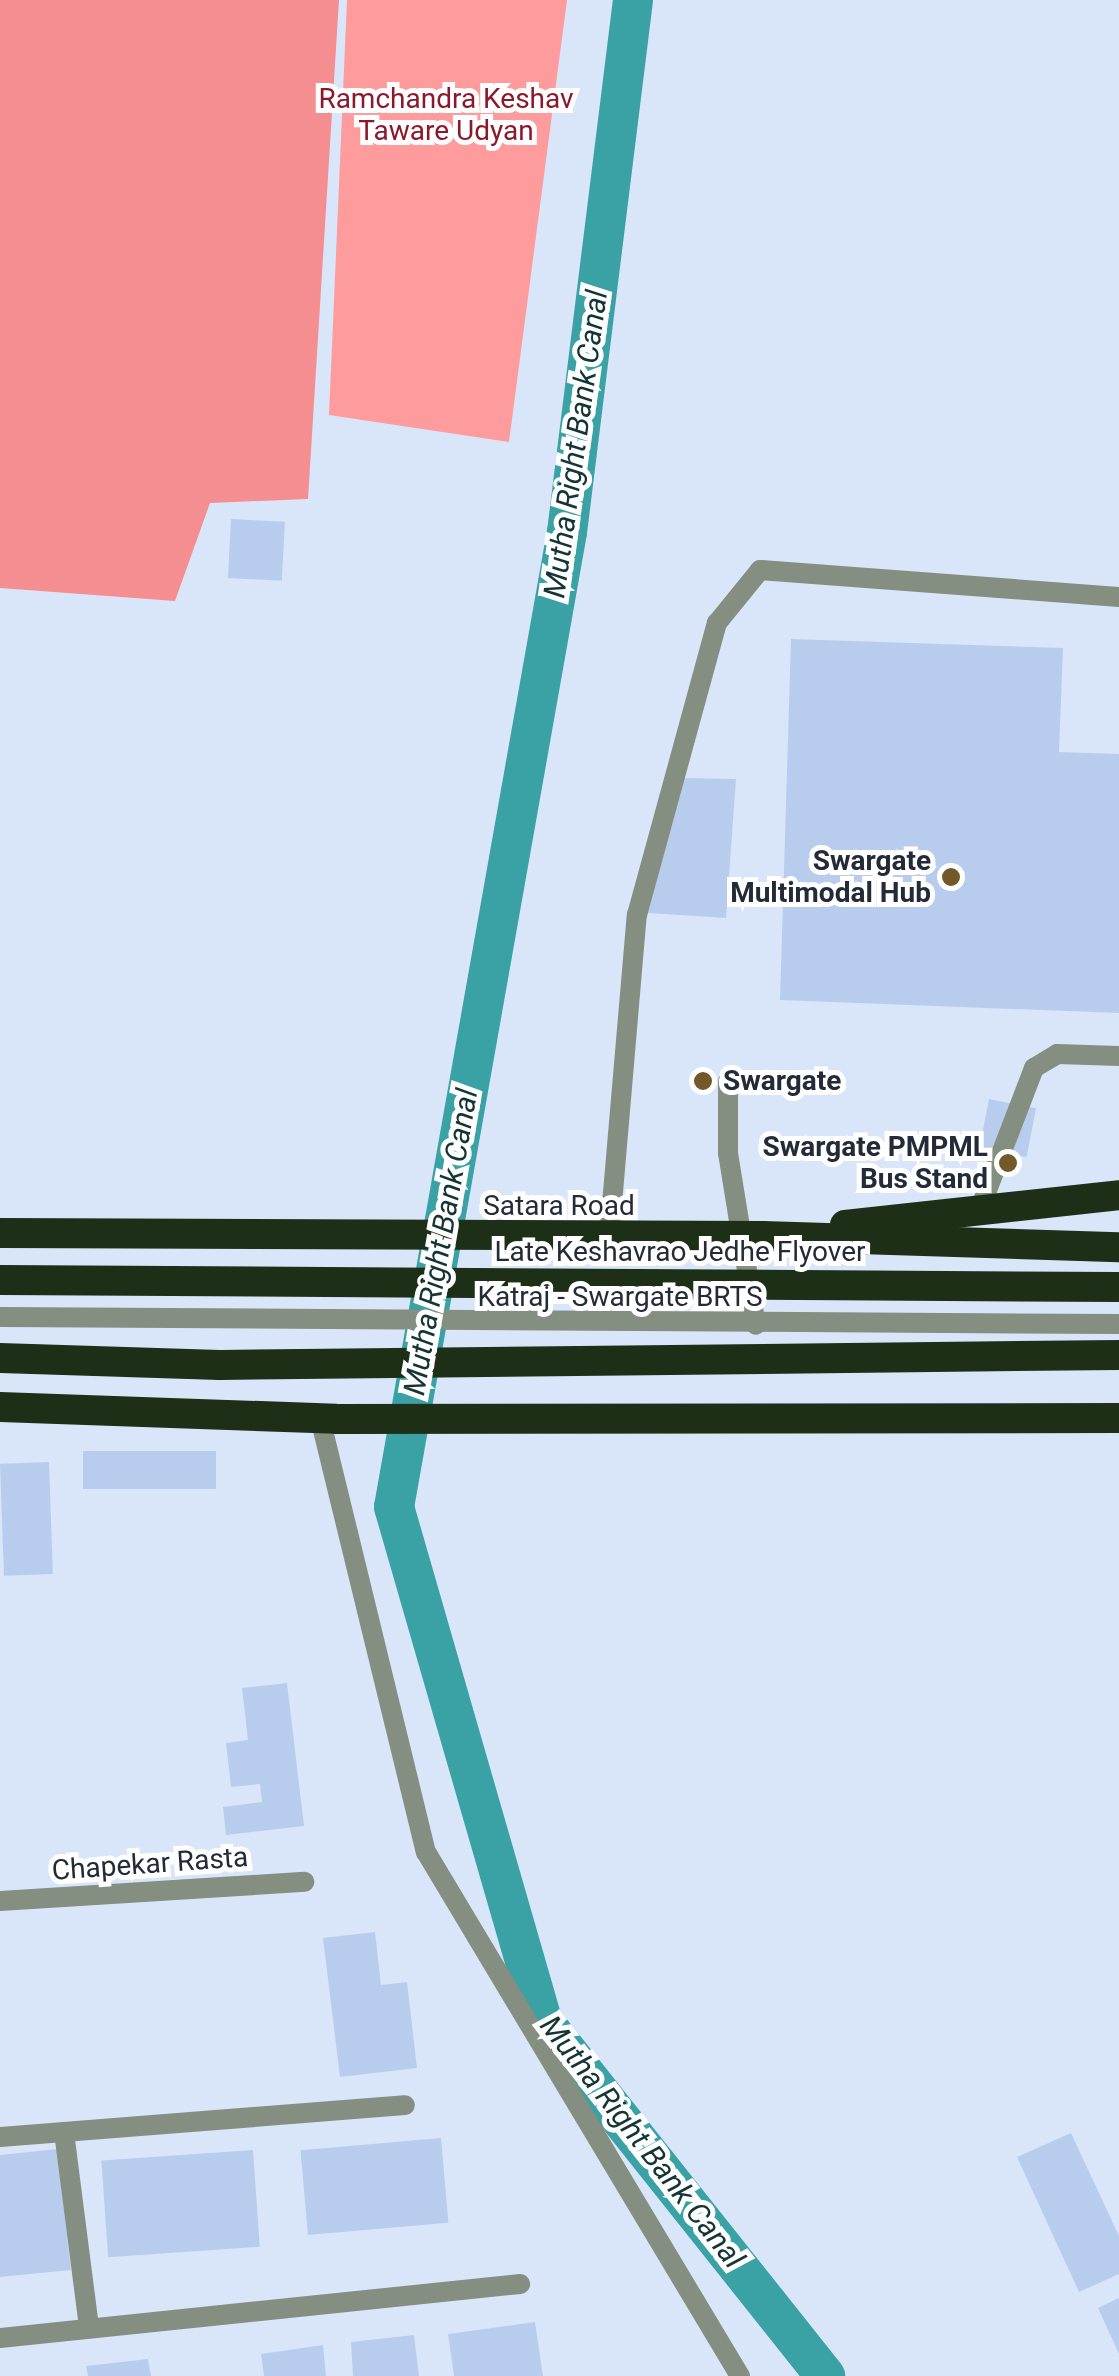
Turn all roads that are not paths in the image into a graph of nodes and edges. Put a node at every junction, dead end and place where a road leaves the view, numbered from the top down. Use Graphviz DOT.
graph roads {
  1 [pos="1119,596"];
  2 [pos="1119,1056"];
  3 [pos="728,1081"];
  4 [pos="1119,1194"];
  5 [pos="981,1206"];
  6 [pos="0,1233"];
  7 [pos="752,1236"];
  8 [pos="610,1238"];
  9 [pos="1119,1247"];
  10 [pos="0,1280"];
  11 [pos="1119,1287"];
  12 [pos="0,1318"];
  13 [pos="1119,1324"];
  14 [pos="756,1325"];
  15 [pos="1119,1355"];
  16 [pos="0,1358"];
  17 [pos="0,1407"];
  18 [pos="328,1418"];
  19 [pos="1119,1418"];
  20 [pos="304,1882"];
  21 [pos="0,1901"];
  22 [pos="405,2105"];
  23 [pos="64,2132"];
  24 [pos="0,2137"];
  25 [pos="520,2284"];
  26 [pos="89,2328"];
  27 [pos="0,2338"];
  28 [pos="740,2376"];
  1 -- 8 [label="street"];
  2 -- 5 [label="street"];
  3 -- 7 [label="street"];
  4 -- 5 [label="highway"];
  5 -- 7 [label="highway"];
  6 -- 8 [label="highway, Satara Road"];
  7 -- 8 [label="highway, Satara Road"];
  7 -- 9 [label="highway, Satara Road"];
  7 -- 14 [label="street"];
  10 -- 11 [label="highway, Late Keshavrao Jedhe Flyover, bridge"];
  12 -- 14 [label="street, Katraj - Swargate BRTS"];
  13 -- 14 [label="street, Katraj - Swargate BRTS"];
  15 -- 16 [label="highway"];
  17 -- 18 [label="highway"];
  18 -- 19 [label="highway"];
  18 -- 28 [label="street"];
  20 -- 21 [label="street, Chapekar Rasta"];
  22 -- 23 [label="street"];
  23 -- 24 [label="street"];
  23 -- 26 [label="street"];
  25 -- 26 [label="street"];
  26 -- 27 [label="street"];
}
